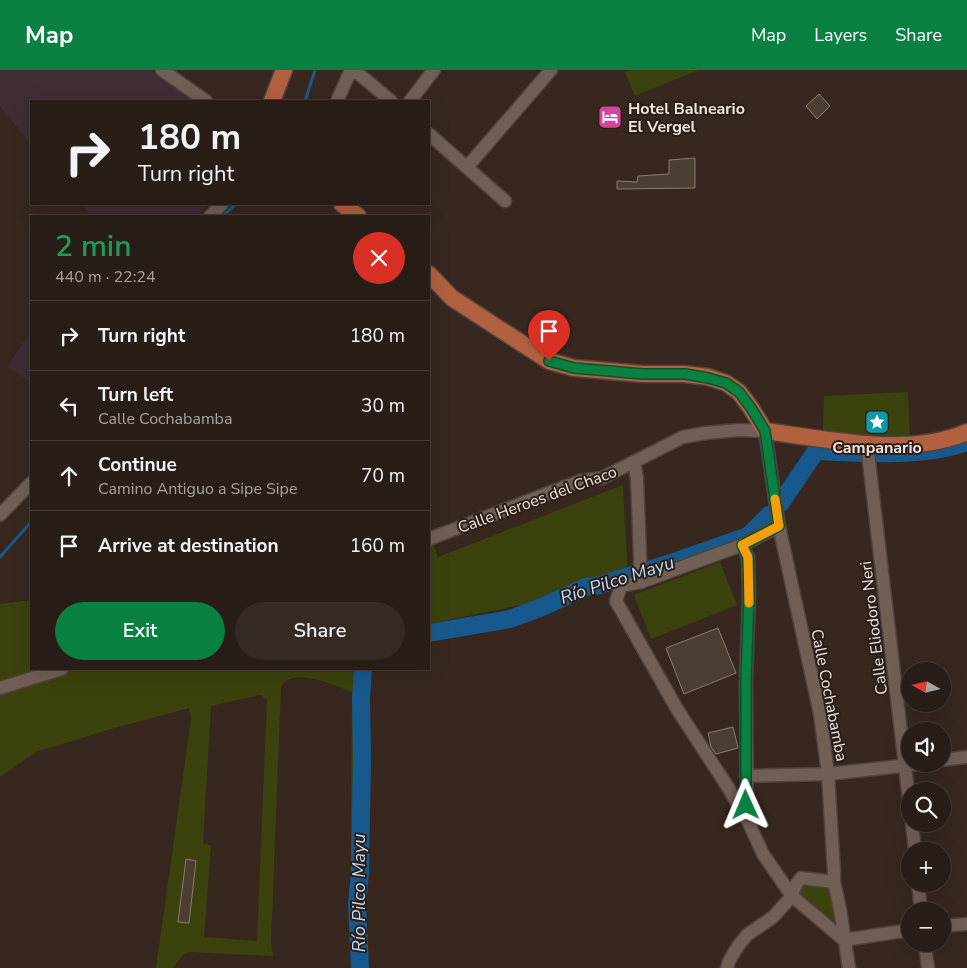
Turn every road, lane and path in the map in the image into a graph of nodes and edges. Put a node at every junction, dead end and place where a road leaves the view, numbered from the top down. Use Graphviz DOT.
graph roads {
  1 [pos="162,70"];
  2 [pos="284,70"];
  3 [pos="434,70"];
  4 [pos="551,70"];
  5 [pos="351,71"];
  6 [pos="205,100"];
  7 [pos="272,100"];
  8 [pos="337,100"];
  9 [pos="390,100"];
  10 [pos="411,100"];
  11 [pos="430,135"];
  12 [pos="467,167"];
  13 [pos="505,201"];
  14 [pos="221,205"];
  15 [pos="343,205"];
  16 [pos="211,215"];
  17 [pos="357,215"];
  18 [pos="430,275"];
  19 [pos="765,431"];
  20 [pos="967,432"];
  21 [pos="867,445"];
  22 [pos="634,462"];
  23 [pos="30,484"];
  24 [pos="0,515"];
  25 [pos="779,526"];
  26 [pos="430,539"];
  27 [pos="742,545"];
  28 [pos="641,582"];
  29 [pos="59,670"];
  30 [pos="0,688"];
  31 [pos="901,725"];
  32 [pos="967,757"];
  33 [pos="951,759"];
  34 [pos="901,767"];
  35 [pos="828,774"];
  36 [pos="746,776"];
  37 [pos="747,819"];
  38 [pos="834,882"];
  39 [pos="792,896"];
  40 [pos="967,924"];
  41 [pos="951,925"];
  42 [pos="901,931"];
  43 [pos="844,940"];
  44 [pos="926,952"];
  45 [pos="727,968"];
  46 [pos="849,968"];
  47 [pos="928,968"];
  1 -- 6 [label="street"];
  2 -- 7 [label="main road"];
  3 -- 10 [label="street"];
  4 -- 12 [label="street"];
  5 -- 8 [label="street"];
  5 -- 9 [label="street"];
  11 -- 12 [label="street"];
  12 -- 13 [label="street"];
  14 -- 16 [label="street"];
  15 -- 17 [label="main road"];
  18 -- 19 [label="main road"];
  19 -- 21 [label="main road, Calle Heroes del Chaco"];
  19 -- 22 [label="street, Calle Heroes del Chaco"];
  19 -- 25 [label="street, Calle Cochabamba"];
  20 -- 21 [label="main road, Calle Heroes del Chaco"];
  21 -- 31 [label="street, Calle Eliodoro Neri"];
  22 -- 26 [label="street, Calle Heroes del Chaco"];
  22 -- 28 [label="street"];
  23 -- 24 [label="street"];
  25 -- 27 [label="street"];
  25 -- 35 [label="street, Calle Cochabamba"];
  27 -- 28 [label="street"];
  27 -- 36 [label="street"];
  28 -- 37 [label="street"];
  29 -- 30 [label="street"];
  32 -- 33 [label="street"];
  34 -- 35 [label="street"];
  35 -- 36 [label="street"];
  35 -- 38 [label="street, Calle Cochabamba"];
  36 -- 37 [label="street"];
  37 -- 39 [label="street"];
  38 -- 39 [label="street"];
  38 -- 43 [label="street, Calle Cochabamba"];
  39 -- 43 [label="street"];
  39 -- 45 [label="street"];
  40 -- 41 [label="street"];
  42 -- 43 [label="street"];
  43 -- 46 [label="street, Calle Cochabamba"];
  44 -- 47 [label="street"];
}
